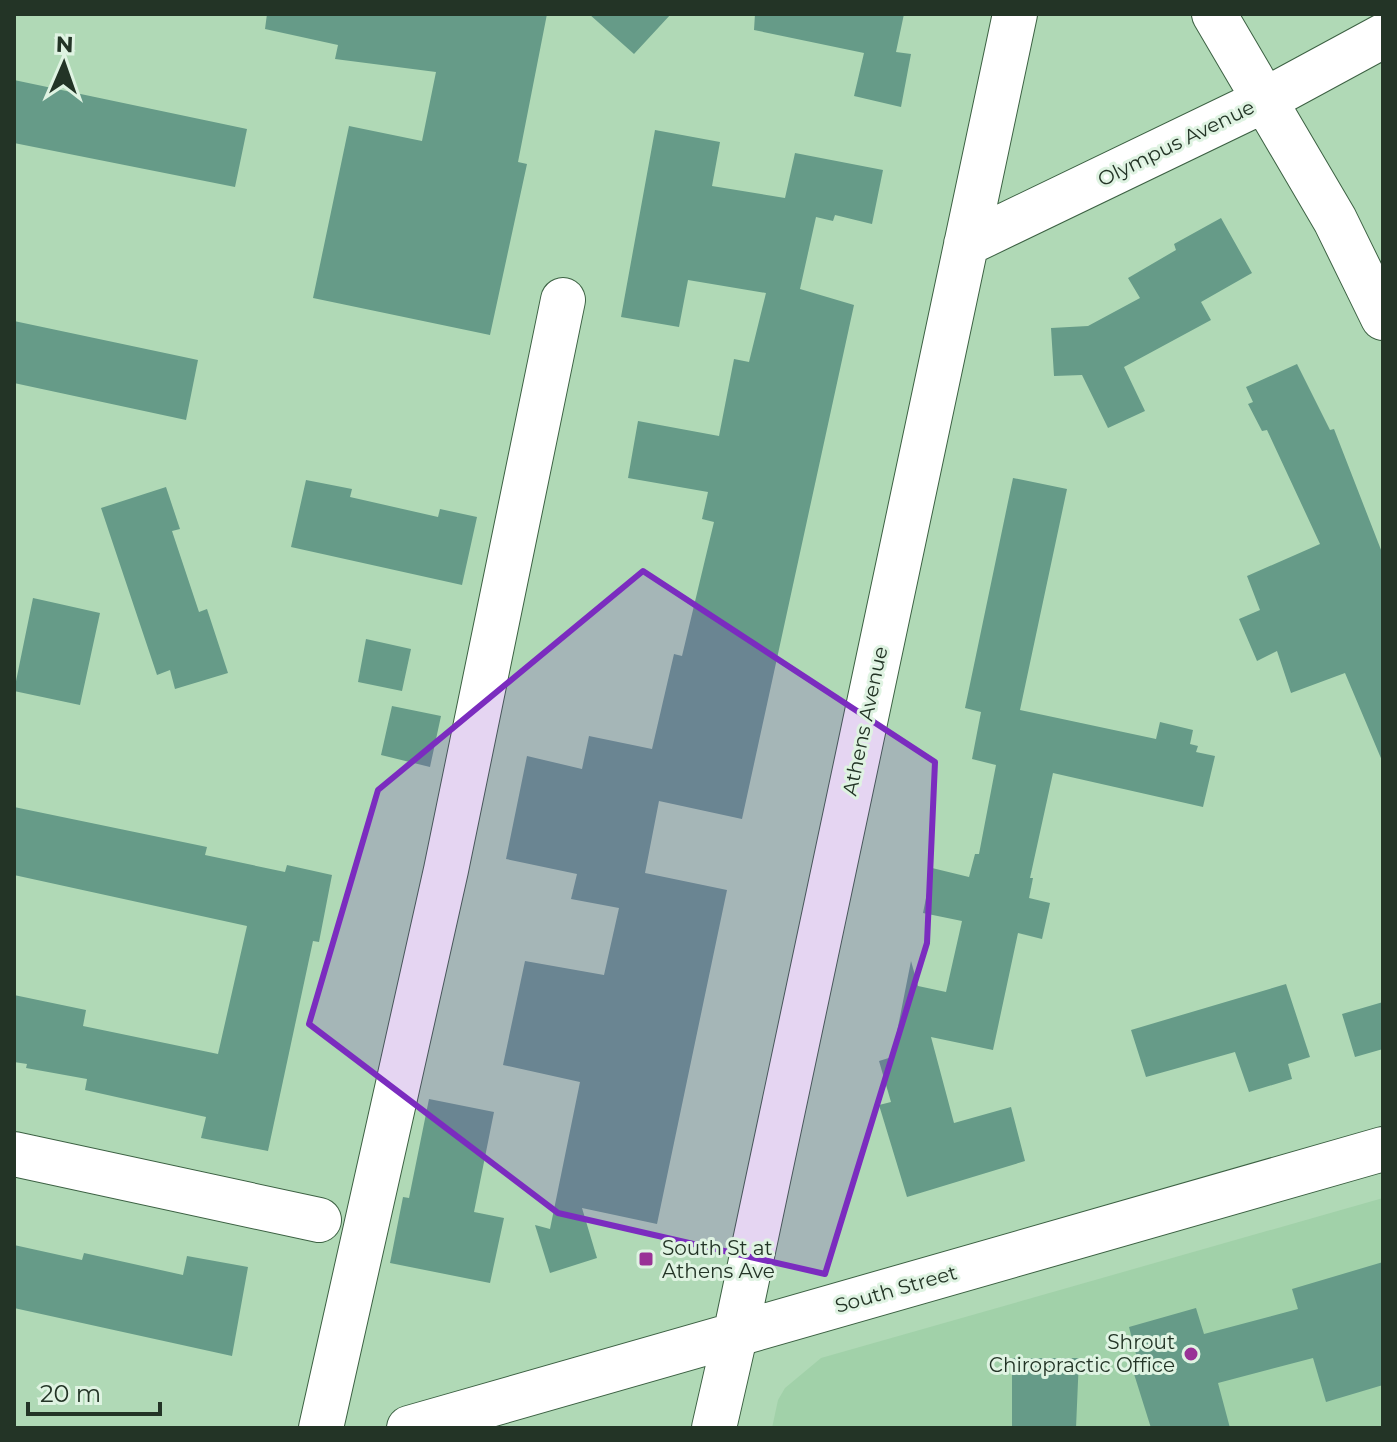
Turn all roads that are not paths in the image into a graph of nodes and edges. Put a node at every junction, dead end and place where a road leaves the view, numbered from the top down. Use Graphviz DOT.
graph roads {
  1 [pos="1015,14"];
  2 [pos="1214,14"];
  3 [pos="1383,36"];
  4 [pos="1265,100"];
  5 [pos="966,244"];
  6 [pos="563,300"];
  7 [pos="1383,318"];
  8 [pos="1383,1149"];
  9 [pos="14,1154"];
  10 [pos="319,1220"];
  11 [pos="735,1336"];
  12 [pos="321,1428"];
  13 [pos="409,1428"];
  14 [pos="714,1428"];
  1 -- 5 [label="street, Athens Avenue"];
  2 -- 4 [label="street"];
  3 -- 4 [label="street, Olympus Avenue"];
  4 -- 5 [label="street, Olympus Avenue"];
  4 -- 7 [label="street"];
  5 -- 11 [label="street, Athens Avenue"];
  6 -- 12 [label="street"];
  8 -- 11 [label="street, South Street"];
  9 -- 10 [label="street"];
  11 -- 13 [label="street, South Street"];
  11 -- 14 [label="street, Athens Avenue"];
}
